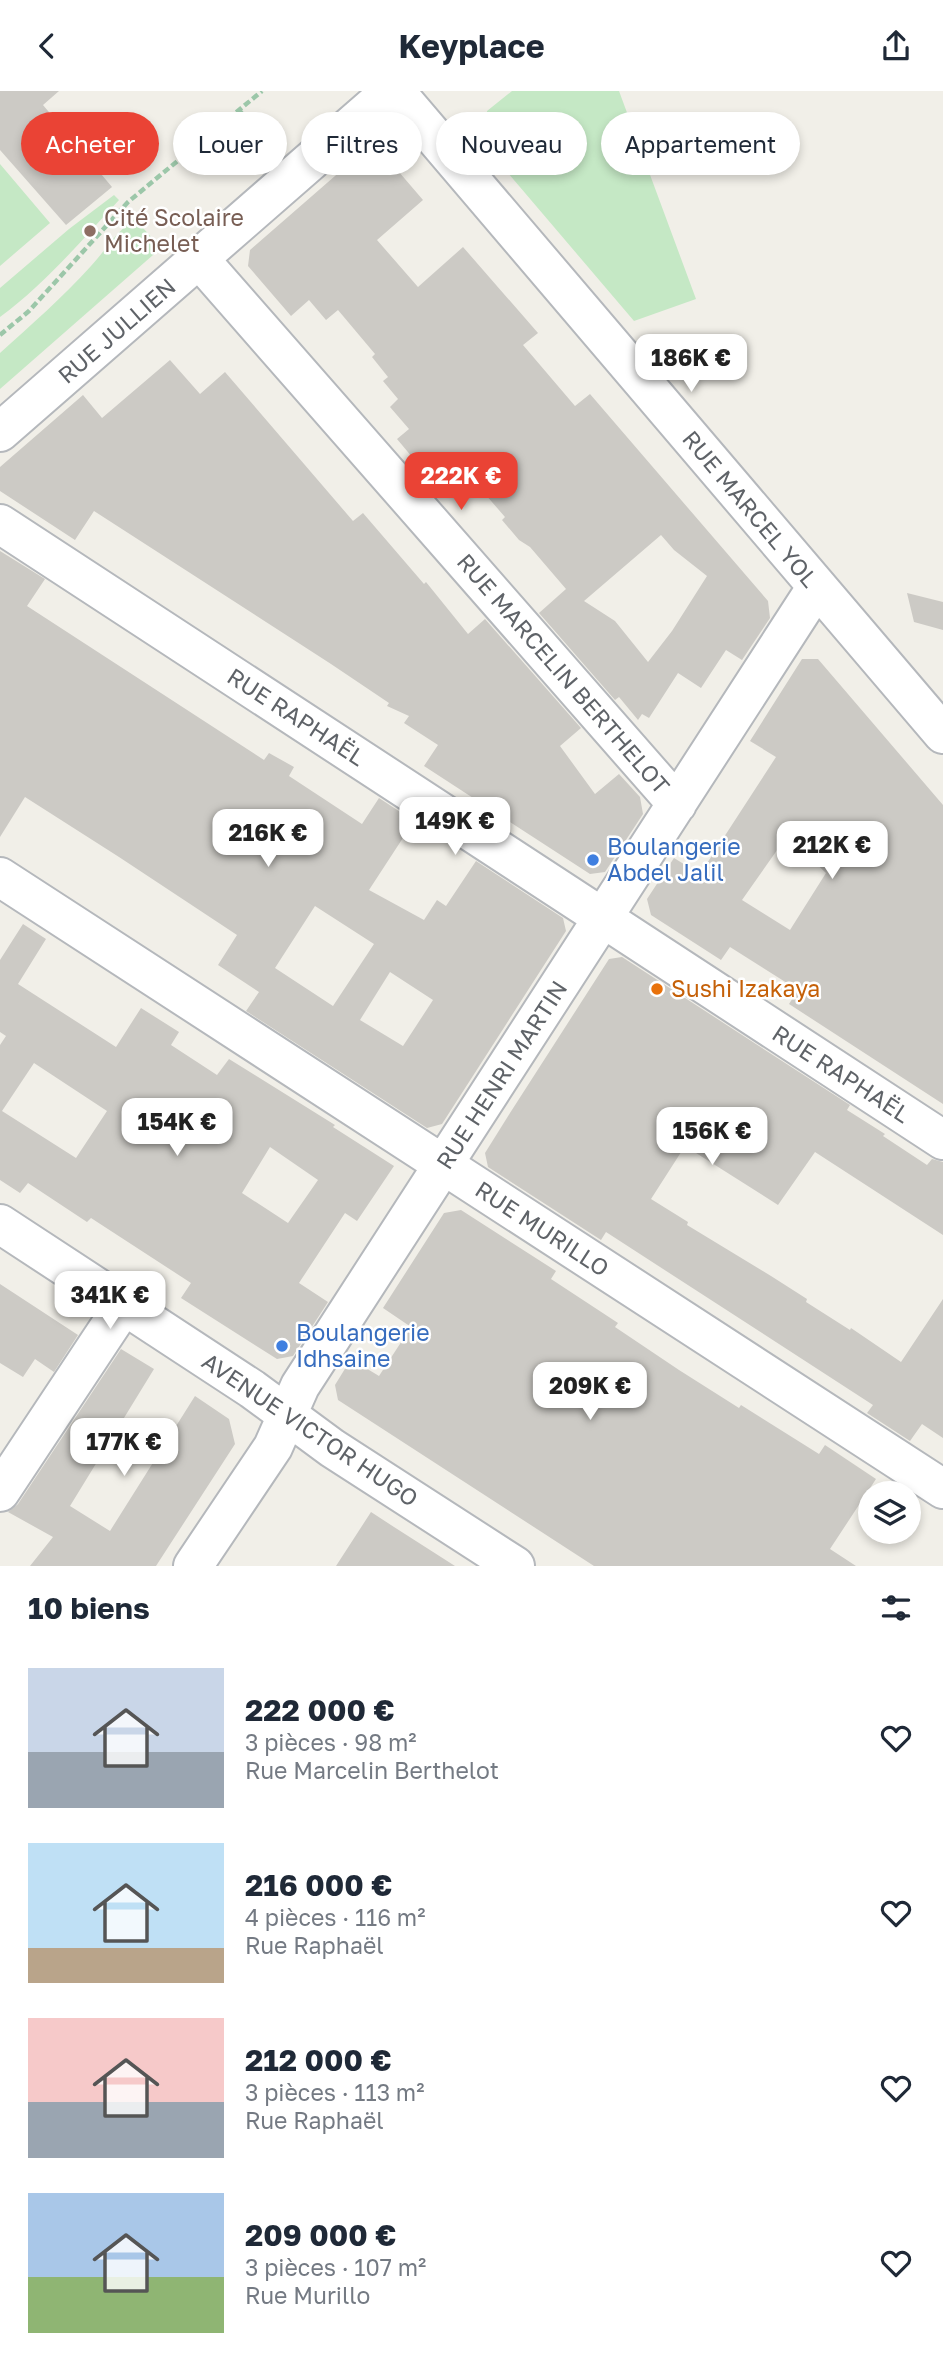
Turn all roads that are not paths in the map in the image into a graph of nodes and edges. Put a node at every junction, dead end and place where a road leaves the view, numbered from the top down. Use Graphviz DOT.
graph roads {
  1 [pos="393,91"];
  2 [pos="200,260"];
  3 [pos="0,432"];
  4 [pos="0,524"];
  5 [pos="816,588"];
  6 [pos="943,734"];
  7 [pos="677,804"];
  8 [pos="0,877"];
  9 [pos="603,918"];
  10 [pos="943,1140"];
  11 [pos="443,1164"];
  12 [pos="0,1224"];
  13 [pos="124,1305"];
  14 [pos="287,1413"];
  15 [pos="943,1489"];
  16 [pos="0,1492"];
  17 [pos="193,1566"];
  18 [pos="515,1566"];
  1 -- 2 [label="street, RUE JULLIEN"];
  1 -- 5 [label="street, RUE MARCEL YOL"];
  2 -- 3 [label="street, RUE JULLIEN"];
  2 -- 7 [label="street, RUE MARCELIN BERTHELOT"];
  4 -- 9 [label="street, RUE RAPHAËL"];
  5 -- 6 [label="street, RUE MARCEL YOL"];
  5 -- 7 [label="street, RUE HENRI MARTIN"];
  7 -- 9 [label="street, RUE HENRI MARTIN"];
  8 -- 11 [label="street, RUE MURILLO"];
  9 -- 10 [label="street, RUE RAPHAËL"];
  9 -- 11 [label="street, RUE HENRI MARTIN"];
  11 -- 14 [label="street, RUE HENRI MARTIN"];
  11 -- 15 [label="street, RUE MURILLO"];
  12 -- 13 [label="street, AVENUE VICTOR HUGO"];
  13 -- 14 [label="street, AVENUE VICTOR HUGO"];
  13 -- 16 [label="street"];
  14 -- 17 [label="street, RUE HENRI MARTIN"];
  14 -- 18 [label="street, AVENUE VICTOR HUGO"];
}
